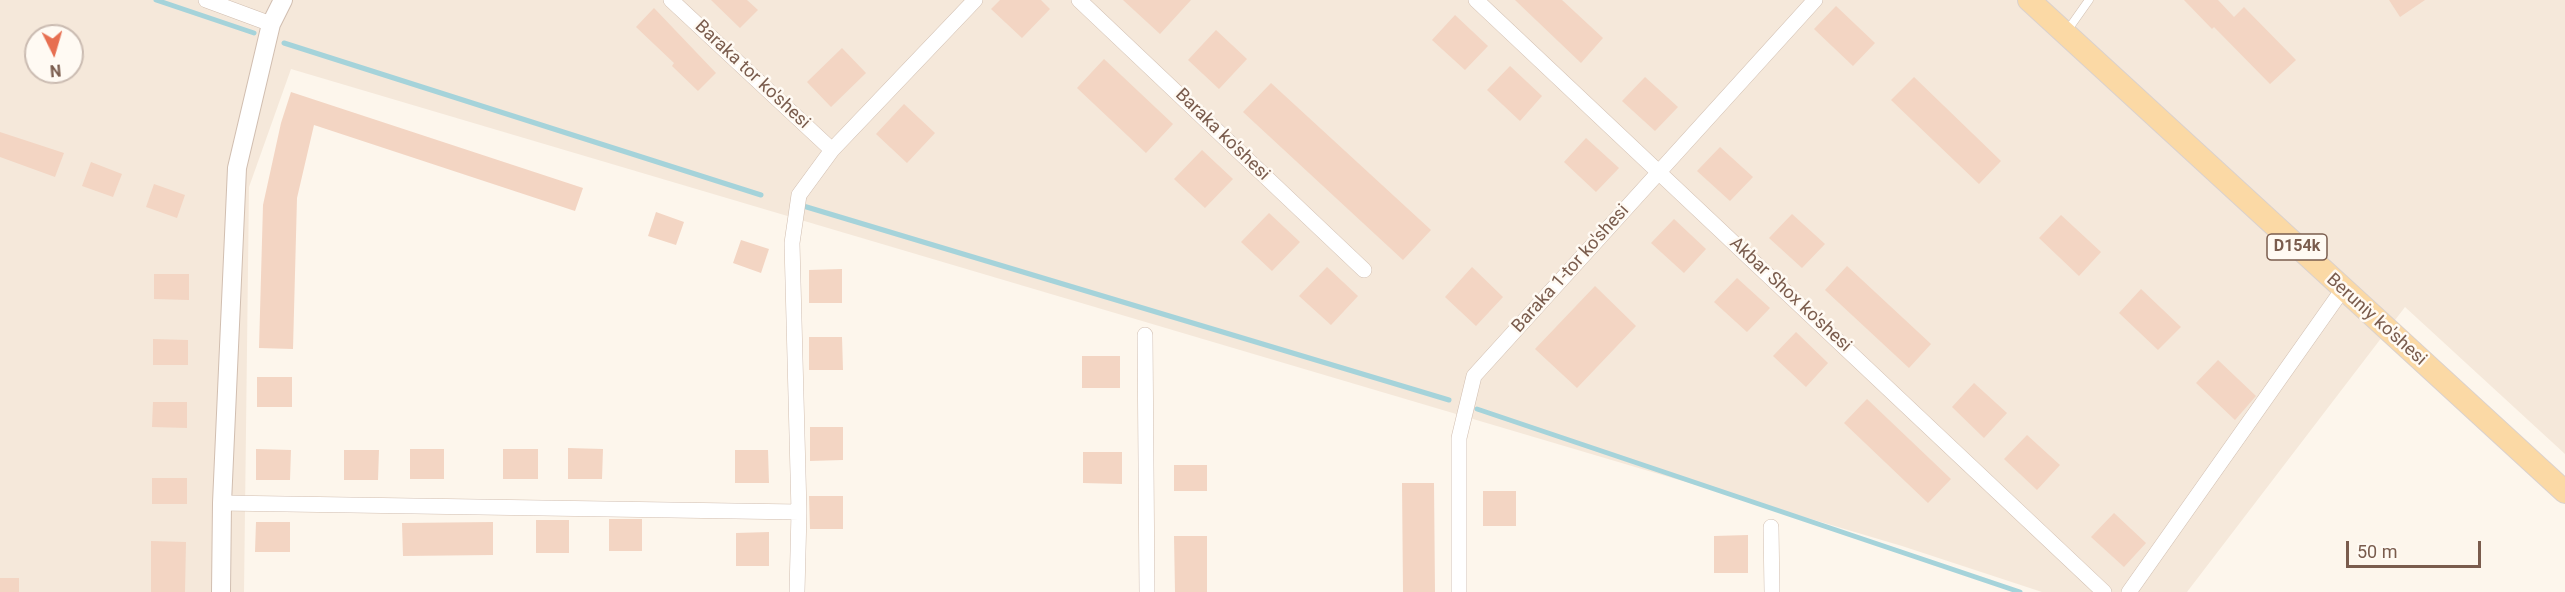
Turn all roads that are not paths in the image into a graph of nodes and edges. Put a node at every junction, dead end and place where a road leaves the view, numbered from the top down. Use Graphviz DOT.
graph roads {
  1 [pos="206,0"];
  2 [pos="283,0"];
  3 [pos="671,0"];
  4 [pos="975,0"];
  5 [pos="1080,0"];
  6 [pos="1476,0"];
  7 [pos="1815,0"];
  8 [pos="2029,0"];
  9 [pos="2089,0"];
  10 [pos="271,24"];
  11 [pos="2065,35"];
  12 [pos="832,150"];
  13 [pos="1659,171"];
  14 [pos="1364,270"];
  15 [pos="2343,289"];
  16 [pos="1145,336"];
  17 [pos="2565,492"];
  18 [pos="222,503"];
  19 [pos="799,512"];
  20 [pos="1771,526"];
  21 [pos="221,592"];
  22 [pos="797,592"];
  23 [pos="1147,592"];
  24 [pos="1459,592"];
  25 [pos="1772,592"];
  26 [pos="2104,592"];
  27 [pos="2129,592"];
  1 -- 10 [label="street"];
  2 -- 10 [label="street"];
  3 -- 12 [label="street, Baraka tor ko'shesi"];
  4 -- 12 [label="street"];
  5 -- 14 [label="street, Baraka ko'shesi"];
  6 -- 13 [label="street, Akbar Shox ko'shesi"];
  7 -- 13 [label="street, Baraka 1-tor ko'shesi"];
  8 -- 11 [label="main road, Beruniy ko'shesi / D154k"];
  9 -- 11 [label="lane"];
  10 -- 18 [label="street"];
  11 -- 15 [label="main road, Beruniy ko'shesi / D154k"];
  12 -- 19 [label="street"];
  13 -- 24 [label="street, Baraka 1-tor ko'shesi"];
  13 -- 26 [label="street, Akbar Shox ko'shesi"];
  15 -- 17 [label="main road, Beruniy ko'shesi / D154k"];
  15 -- 27 [label="street"];
  16 -- 23 [label="street"];
  18 -- 19 [label="street"];
  18 -- 21 [label="street"];
  19 -- 22 [label="street"];
  20 -- 25 [label="street"];
}
